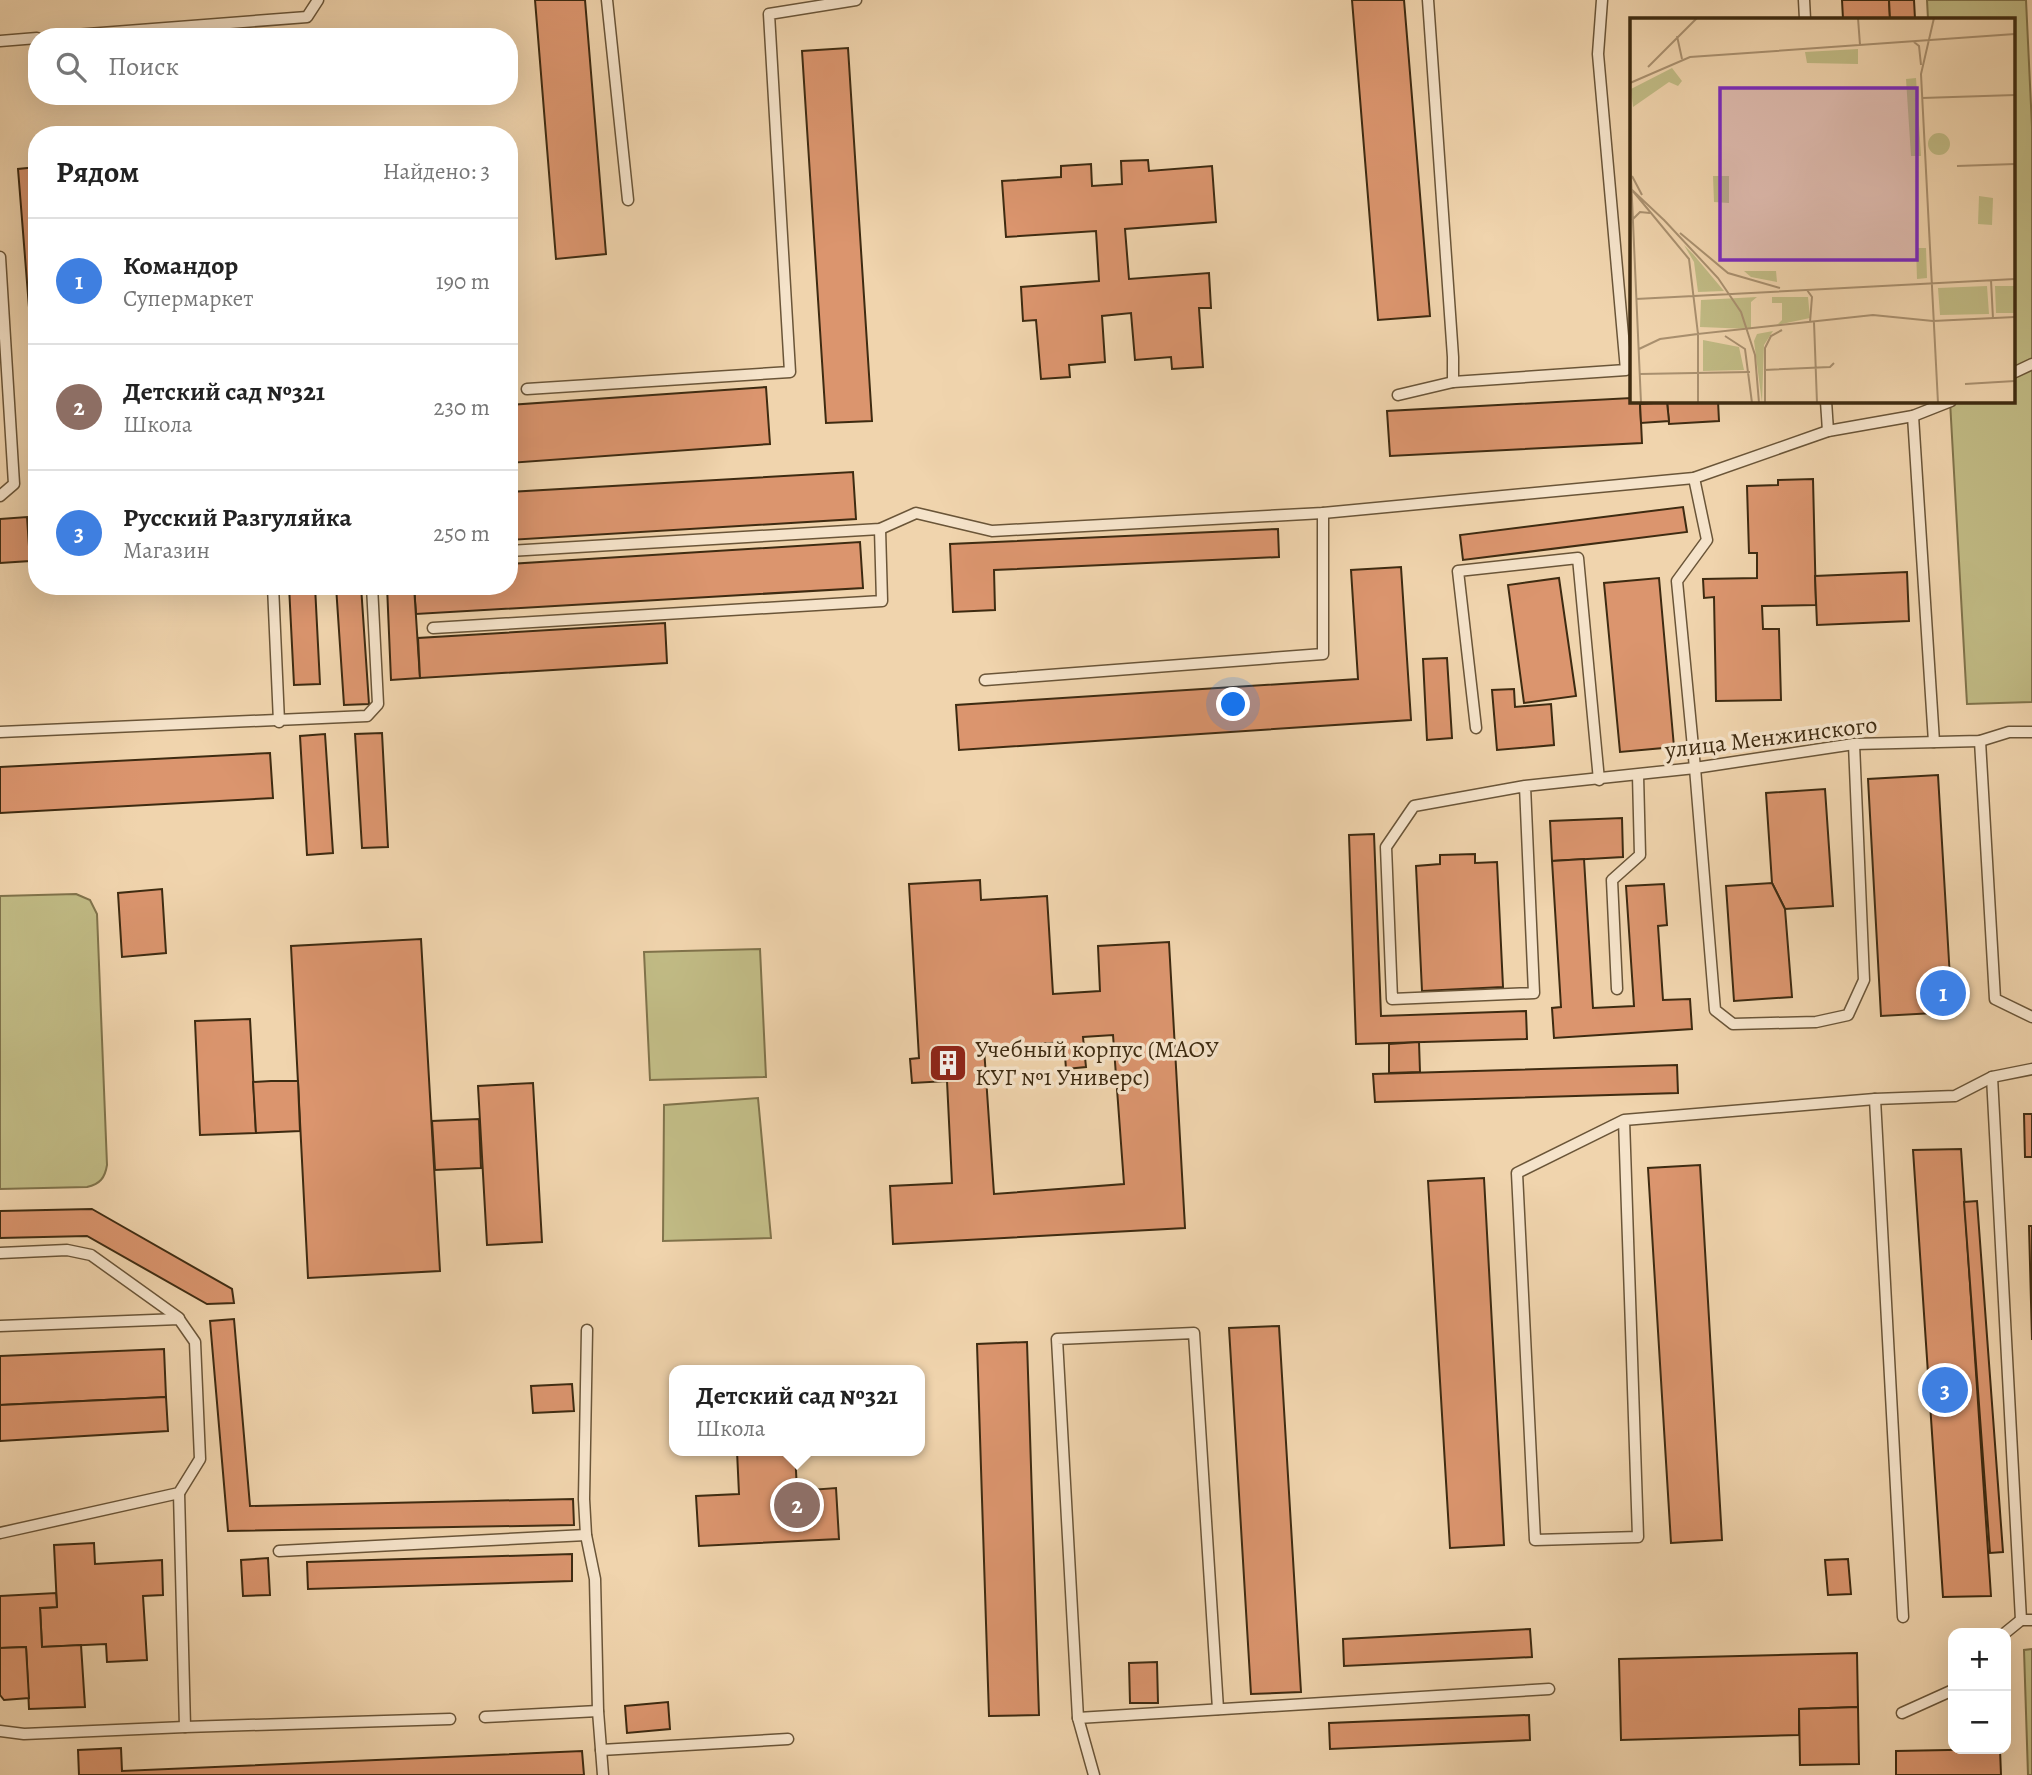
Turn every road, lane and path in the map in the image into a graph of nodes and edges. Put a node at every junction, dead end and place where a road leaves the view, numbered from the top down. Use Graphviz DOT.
graph roads {
  1 [pos="318,0"];
  2 [pos="607,0"];
  3 [pos="856,0"];
  4 [pos="1428,0"];
  5 [pos="1602,0"];
  6 [pos="1804,0"];
  7 [pos="1805,18"];
  8 [pos="165,28"];
  9 [pos="28,39"];
  10 [pos="0,41"];
  11 [pos="628,200"];
  12 [pos="0,257"];
  13 [pos="2032,364"];
  14 [pos="2014,373"];
  15 [pos="1453,382"];
  16 [pos="527,389"];
  17 [pos="1398,396"];
  18 [pos="1826,402"];
  19 [pos="1948,402"];
  20 [pos="1913,416"];
  21 [pos="1828,431"];
  22 [pos="1695,478"];
  23 [pos="0,496"];
  24 [pos="1323,513"];
  25 [pos="880,529"];
  26 [pos="518,550"];
  27 [pos="273,595"];
  28 [pos="372,595"];
  29 [pos="433,628"];
  30 [pos="985,680"];
  31 [pos="279,722"];
  32 [pos="1476,728"];
  33 [pos="0,732"];
  34 [pos="2032,732"];
  35 [pos="1980,741"];
  36 [pos="1934,742"];
  37 [pos="1854,744"];
  38 [pos="1695,768"];
  39 [pos="1638,775"];
  40 [pos="1599,779"];
  41 [pos="1525,786"];
  42 [pos="1617,989"];
  43 [pos="2032,1017"];
  44 [pos="2032,1069"];
  45 [pos="1992,1077"];
  46 [pos="1875,1099"];
  47 [pos="1624,1120"];
  48 [pos="0,1253"];
  49 [pos="179,1318"];
  50 [pos="0,1326"];
  51 [pos="587,1330"];
  52 [pos="179,1493"];
  53 [pos="0,1532"];
  54 [pos="586,1535"];
  55 [pos="279,1551"];
  56 [pos="1903,1616"];
  57 [pos="2026,1620"];
  58 [pos="2011,1629"];
  59 [pos="1549,1689"];
  60 [pos="1951,1691"];
  61 [pos="1218,1709"];
  62 [pos="598,1711"];
  63 [pos="1902,1713"];
  64 [pos="485,1717"];
  65 [pos="1078,1718"];
  66 [pos="450,1719"];
  67 [pos="185,1727"];
  68 [pos="0,1731"];
  69 [pos="788,1739"];
  70 [pos="601,1750"];
  71 [pos="603,1775"];
  72 [pos="1094,1775"];
  1 -- 8 [label="lane"];
  2 -- 11 [label="lane"];
  3 -- 16 [label="lane"];
  4 -- 15 [label="lane"];
  5 -- 15 [label="lane"];
  6 -- 7 [label="lane"];
  9 -- 10 [label="lane"];
  12 -- 23 [label="lane"];
  13 -- 14 [label="lane"];
  15 -- 17 [label="lane"];
  18 -- 21 [label="lane"];
  19 -- 20 [label="lane"];
  20 -- 21 [label="lane"];
  20 -- 36 [label="lane"];
  21 -- 22 [label="lane"];
  22 -- 24 [label="lane"];
  22 -- 38 [label="lane"];
  24 -- 25 [label="lane"];
  24 -- 30 [label="lane"];
  25 -- 26 [label="lane"];
  25 -- 29 [label="lane"];
  27 -- 31 [label="lane"];
  28 -- 31 [label="lane"];
  31 -- 33 [label="lane"];
  32 -- 40 [label="lane"];
  34 -- 35 [label="lane, улица Менжинского"];
  35 -- 36 [label="lane, улица Менжинского"];
  35 -- 43 [label="lane"];
  36 -- 37 [label="lane, улица Менжинского"];
  37 -- 38 [label="lane, улица Менжинского"];
  37 -- 38 [label="lane"];
  38 -- 39 [label="lane, улица Менжинского"];
  39 -- 40 [label="lane, улица Менжинского"];
  39 -- 42 [label="lane"];
  40 -- 41 [label="lane, улица Менжинского"];
  41 -- 41 [label="lane, улица Менжинского"];
  44 -- 45 [label="lane"];
  45 -- 46 [label="lane"];
  45 -- 57 [label="lane"];
  46 -- 47 [label="lane"];
  46 -- 56 [label="lane"];
  47 -- 47 [label="lane"];
  48 -- 49 [label="lane"];
  49 -- 50 [label="lane"];
  49 -- 52 [label="lane"];
  51 -- 54 [label="lane"];
  52 -- 53 [label="lane"];
  52 -- 67 [label="lane"];
  54 -- 55 [label="lane"];
  54 -- 62 [label="lane"];
  57 -- 58 [label="lane"];
  59 -- 61 [label="lane"];
  60 -- 63 [label="lane"];
  61 -- 65 [label="lane"];
  61 -- 65 [label="lane"];
  62 -- 64 [label="lane"];
  62 -- 70 [label="lane"];
  65 -- 72 [label="lane"];
  66 -- 67 [label="lane"];
  67 -- 68 [label="lane"];
  69 -- 70 [label="lane"];
  70 -- 71 [label="lane"];
}
